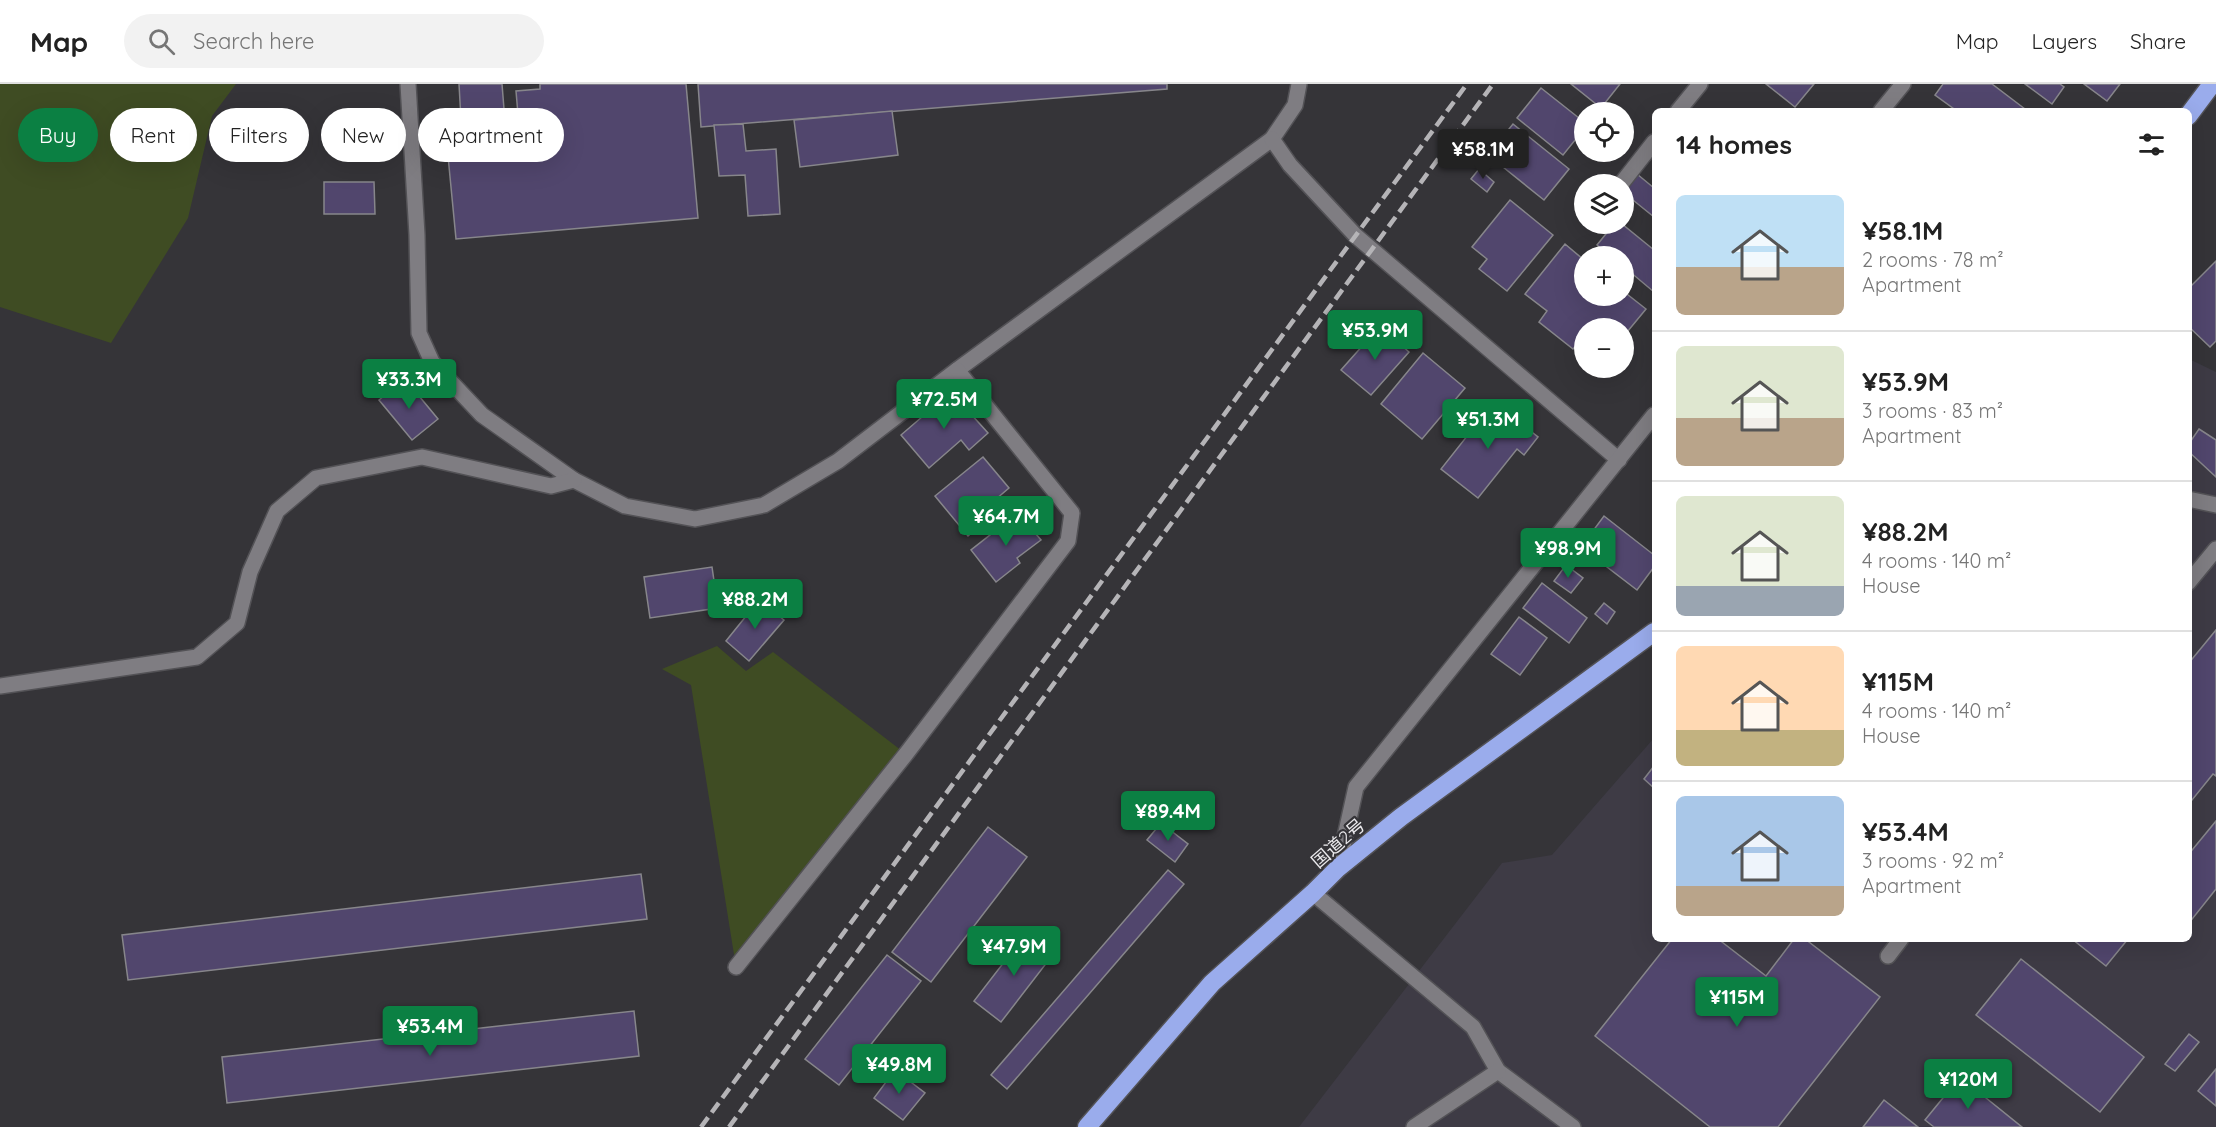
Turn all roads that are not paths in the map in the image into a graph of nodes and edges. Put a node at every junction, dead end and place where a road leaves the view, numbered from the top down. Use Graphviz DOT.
graph roads {
  1 [pos="408,84"];
  2 [pos="1299,84"];
  3 [pos="1700,84"];
  4 [pos="1904,84"];
  5 [pos="2212,84"];
  6 [pos="1680,108"];
  7 [pos="1884,108"];
  8 [pos="2192,111"];
  9 [pos="1272,139"];
  10 [pos="1652,145"];
  11 [pos="1629,174"];
  12 [pos="957,370"];
  13 [pos="1652,418"];
  14 [pos="1619,460"];
  15 [pos="574,480"];
  16 [pos="2192,500"];
  17 [pos="2216,505"];
  18 [pos="2216,549"];
  19 [pos="2192,578"];
  20 [pos="1652,633"];
  21 [pos="0,686"];
  22 [pos="1338,868"];
  23 [pos="1312,893"];
  24 [pos="1900,942"];
  25 [pos="1888,956"];
  26 [pos="736,967"];
  27 [pos="1498,1071"];
  28 [pos="1087,1127"];
  29 [pos="1414,1127"];
  30 [pos="1573,1127"];
  1 -- 15 [label="street"];
  2 -- 9 [label="street"];
  3 -- 6 [label="street"];
  4 -- 7 [label="street"];
  5 -- 8 [label="highway"];
  9 -- 12 [label="street"];
  9 -- 14 [label="street"];
  10 -- 11 [label="street"];
  12 -- 15 [label="street"];
  12 -- 26 [label="street"];
  13 -- 14 [label="street"];
  14 -- 22 [label="street"];
  15 -- 21 [label="street"];
  16 -- 17 [label="street"];
  18 -- 19 [label="street"];
  20 -- 22 [label="highway, 国道2号"];
  22 -- 23 [label="highway, 国道2号"];
  23 -- 27 [label="street"];
  23 -- 28 [label="highway, 国道2号"];
  24 -- 25 [label="street"];
  27 -- 29 [label="street"];
  27 -- 30 [label="street"];
}
